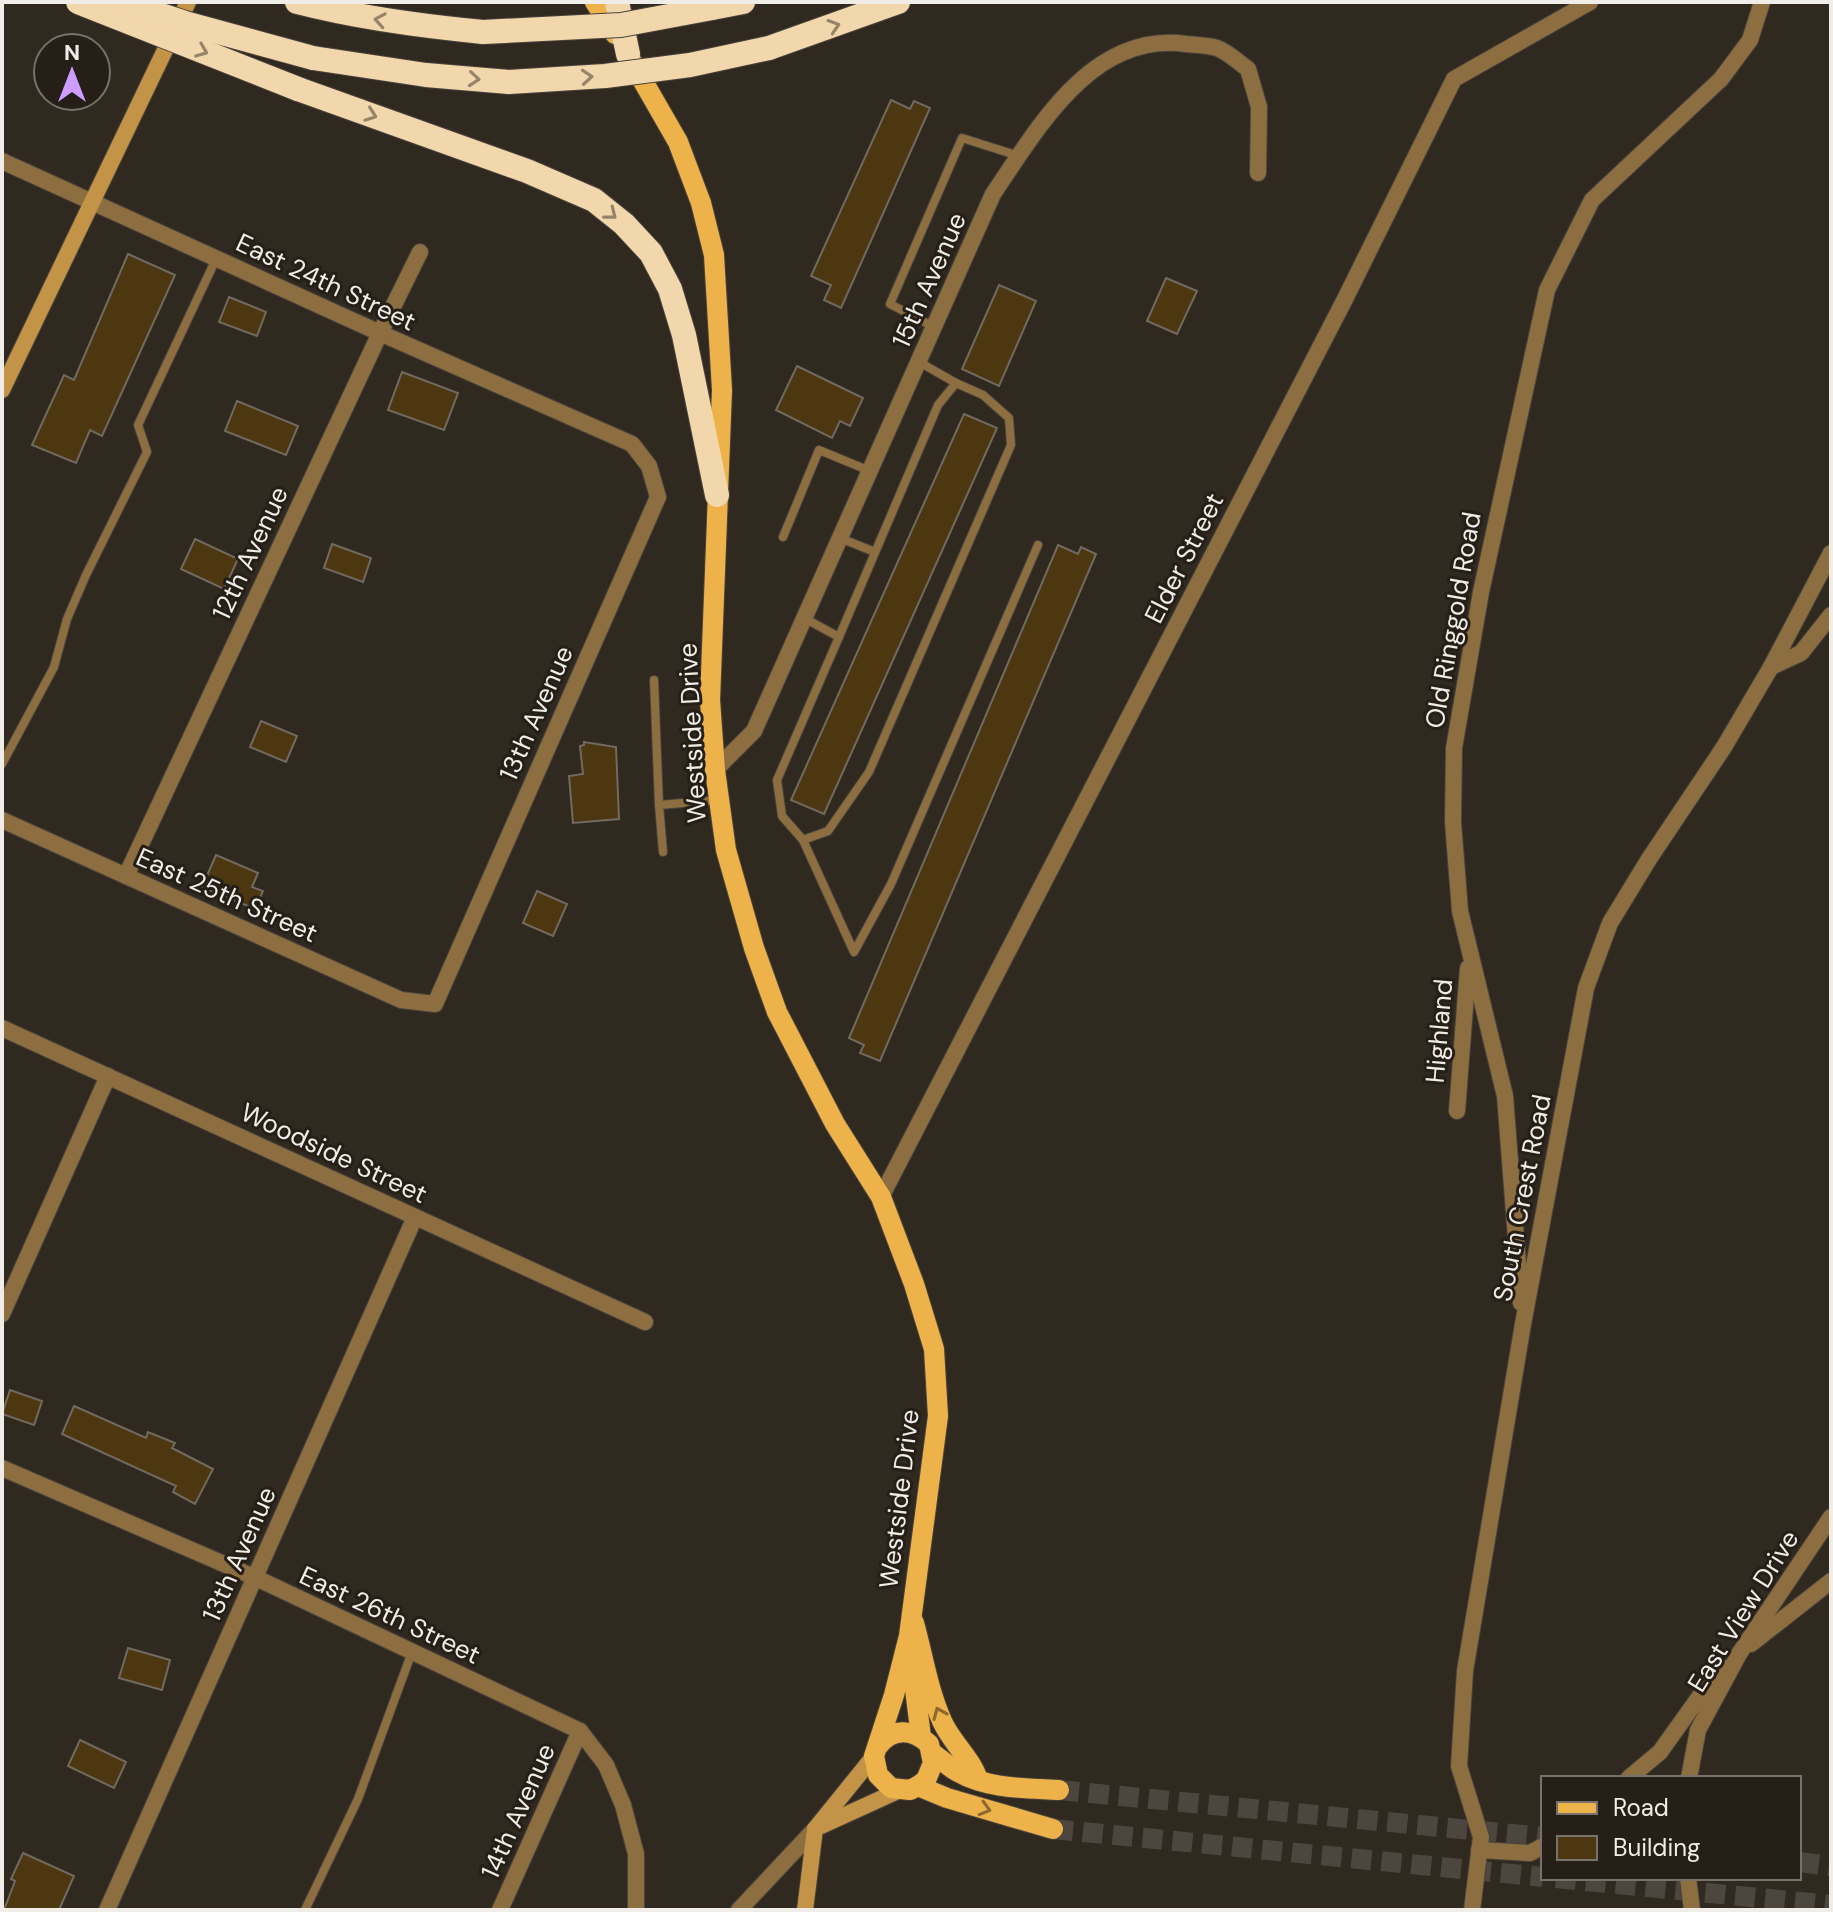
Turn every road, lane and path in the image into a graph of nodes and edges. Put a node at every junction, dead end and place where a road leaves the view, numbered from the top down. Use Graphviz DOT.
graph roads {
  1 [pos="78,2"];
  2 [pos="122,2"];
  3 [pos="188,2"];
  4 [pos="297,2"];
  5 [pos="595,2"];
  6 [pos="617,2"];
  7 [pos="741,2"];
  8 [pos="898,2"];
  9 [pos="1590,2"];
  10 [pos="1762,2"];
  11 [pos="628,54"];
  12 [pos="1019,156"];
  13 [pos="2,161"];
  14 [pos="1258,173"];
  15 [pos="91,200"];
  16 [pos="420,252"];
  17 [pos="216,258"];
  18 [pos="934,328"];
  19 [pos="380,333"];
  20 [pos="919,362"];
  21 [pos="956,383"];
  22 [pos="2,390"];
  23 [pos="632,444"];
  24 [pos="870,471"];
  25 [pos="717,495"];
  26 [pos="783,537"];
  27 [pos="840,538"];
  28 [pos="1038,545"];
  29 [pos="875,552"];
  30 [pos="1831,553"];
  31 [pos="1831,615"];
  32 [pos="804,618"];
  33 [pos="839,637"];
  34 [pos="1771,667"];
  35 [pos="654,680"];
  36 [pos="2,764"];
  37 [pos="715,770"];
  38 [pos="719,800"];
  39 [pos="659,805"];
  40 [pos="2,820"];
  41 [pos="803,840"];
  42 [pos="663,852"];
  43 [pos="126,876"];
  44 [pos="1469,955"];
  45 [pos="435,1004"];
  46 [pos="2,1028"];
  47 [pos="108,1076"];
  48 [pos="1457,1111"];
  49 [pos="881,1197"];
  50 [pos="415,1217"];
  51 [pos="2,1314"];
  52 [pos="645,1322"];
  53 [pos="1523,1324"];
  54 [pos="2,1468"];
  55 [pos="1831,1517"];
  56 [pos="254,1577"];
  57 [pos="1831,1581"];
  58 [pos="910,1626"];
  59 [pos="412,1652"];
  60 [pos="1739,1654"];
  61 [pos="580,1731"];
  62 [pos="927,1745"];
  63 [pos="876,1751"];
  64 [pos="1631,1776"];
  65 [pos="1689,1776"];
  66 [pos="978,1780"];
  67 [pos="909,1788"];
  68 [pos="1059,1790"];
  69 [pos="815,1829"];
  70 [pos="1053,1829"];
  71 [pos="1541,1847"];
  72 [pos="1479,1850"];
  73 [pos="1688,1880"];
  74 [pos="107,1910"];
  75 [pos="305,1910"];
  76 [pos="500,1910"];
  77 [pos="636,1910"];
  78 [pos="739,1910"];
  79 [pos="805,1910"];
  80 [pos="1472,1910"];
  81 [pos="1692,1910"];
  1 -- 25 [label="highway, one-way, bridge"];
  2 -- 8 [label="highway, one-way, bridge"];
  3 -- 15 [label="street"];
  7 -- 4 [label="highway, one-way, bridge"];
  5 -- 11 [label="main road, Westside Drive"];
  6 -- 11 [label="highway"];
  9 -- 49 [label="street, Elder Street"];
  10 -- 44 [label="street, Old Ringgold Road"];
  11 -- 25 [label="main road, Westside Drive"];
  12 -- 14 [label="street, 15th Avenue"];
  12 -- 18 [label="street, 15th Avenue"];
  12 -- 18 [label="lane"];
  13 -- 15 [label="street, East 24th Street"];
  15 -- 17 [label="street, East 24th Street"];
  15 -- 22 [label="street"];
  16 -- 19 [label="street, 12th Avenue"];
  17 -- 19 [label="street, East 24th Street"];
  17 -- 36 [label="lane"];
  18 -- 20 [label="street, 15th Avenue"];
  19 -- 23 [label="street, East 24th Street"];
  19 -- 43 [label="street, 12th Avenue"];
  20 -- 21 [label="lane"];
  20 -- 24 [label="street, 15th Avenue"];
  21 -- 29 [label="lane"];
  21 -- 41 [label="lane"];
  23 -- 45 [label="street, 13th Avenue"];
  24 -- 26 [label="lane"];
  24 -- 27 [label="street, 15th Avenue"];
  25 -- 37 [label="main road, Westside Drive"];
  27 -- 29 [label="lane"];
  27 -- 32 [label="street, 15th Avenue"];
  28 -- 41 [label="lane"];
  29 -- 33 [label="lane"];
  30 -- 34 [label="street, South Crest Road"];
  31 -- 34 [label="street"];
  32 -- 33 [label="lane"];
  32 -- 37 [label="street, 15th Avenue"];
  33 -- 41 [label="lane"];
  34 -- 53 [label="street, South Crest Road"];
  35 -- 39 [label="lane"];
  37 -- 38 [label="main road, Westside Drive"];
  38 -- 39 [label="lane"];
  38 -- 49 [label="main road, Westside Drive"];
  39 -- 42 [label="lane"];
  40 -- 43 [label="street, East 25th Street"];
  43 -- 45 [label="street, East 25th Street"];
  44 -- 48 [label="street, Highland"];
  44 -- 53 [label="street, Old Ringgold Road"];
  46 -- 47 [label="street, Woodside Street"];
  47 -- 50 [label="street, Woodside Street"];
  47 -- 51 [label="street"];
  49 -- 58 [label="main road, Westside Drive"];
  50 -- 52 [label="street, Woodside Street"];
  50 -- 56 [label="street, 13th Avenue"];
  53 -- 72 [label="street, South Crest Road"];
  54 -- 56 [label="street, East 26th Street"];
  55 -- 60 [label="street, East View Drive"];
  56 -- 59 [label="street, East 26th Street"];
  56 -- 74 [label="street, 13th Avenue"];
  57 -- 60 [label="street"];
  58 -- 62 [label="main road, Westside Drive"];
  58 -- 63 [label="main road, Westside Drive"];
  66 -- 58 [label="main road, one-way"];
  59 -- 61 [label="street, East 26th Street"];
  59 -- 75 [label="lane"];
  60 -- 64 [label="street"];
  60 -- 65 [label="street, East View Drive"];
  61 -- 76 [label="street, 14th Avenue"];
  61 -- 77 [label="street, East 26th Street"];
  62 -- 63 [label="main road"];
  62 -- 66 [label="main road"];
  62 -- 67 [label="main road"];
  63 -- 67 [label="main road"];
  63 -- 69 [label="street"];
  66 -- 68 [label="main road"];
  67 -- 69 [label="street"];
  67 -- 70 [label="main road, one-way"];
  69 -- 78 [label="street"];
  69 -- 79 [label="street"];
  71 -- 72 [label="street"];
  72 -- 80 [label="street, South Crest Road"];
  73 -- 81 [label="street"];
}
